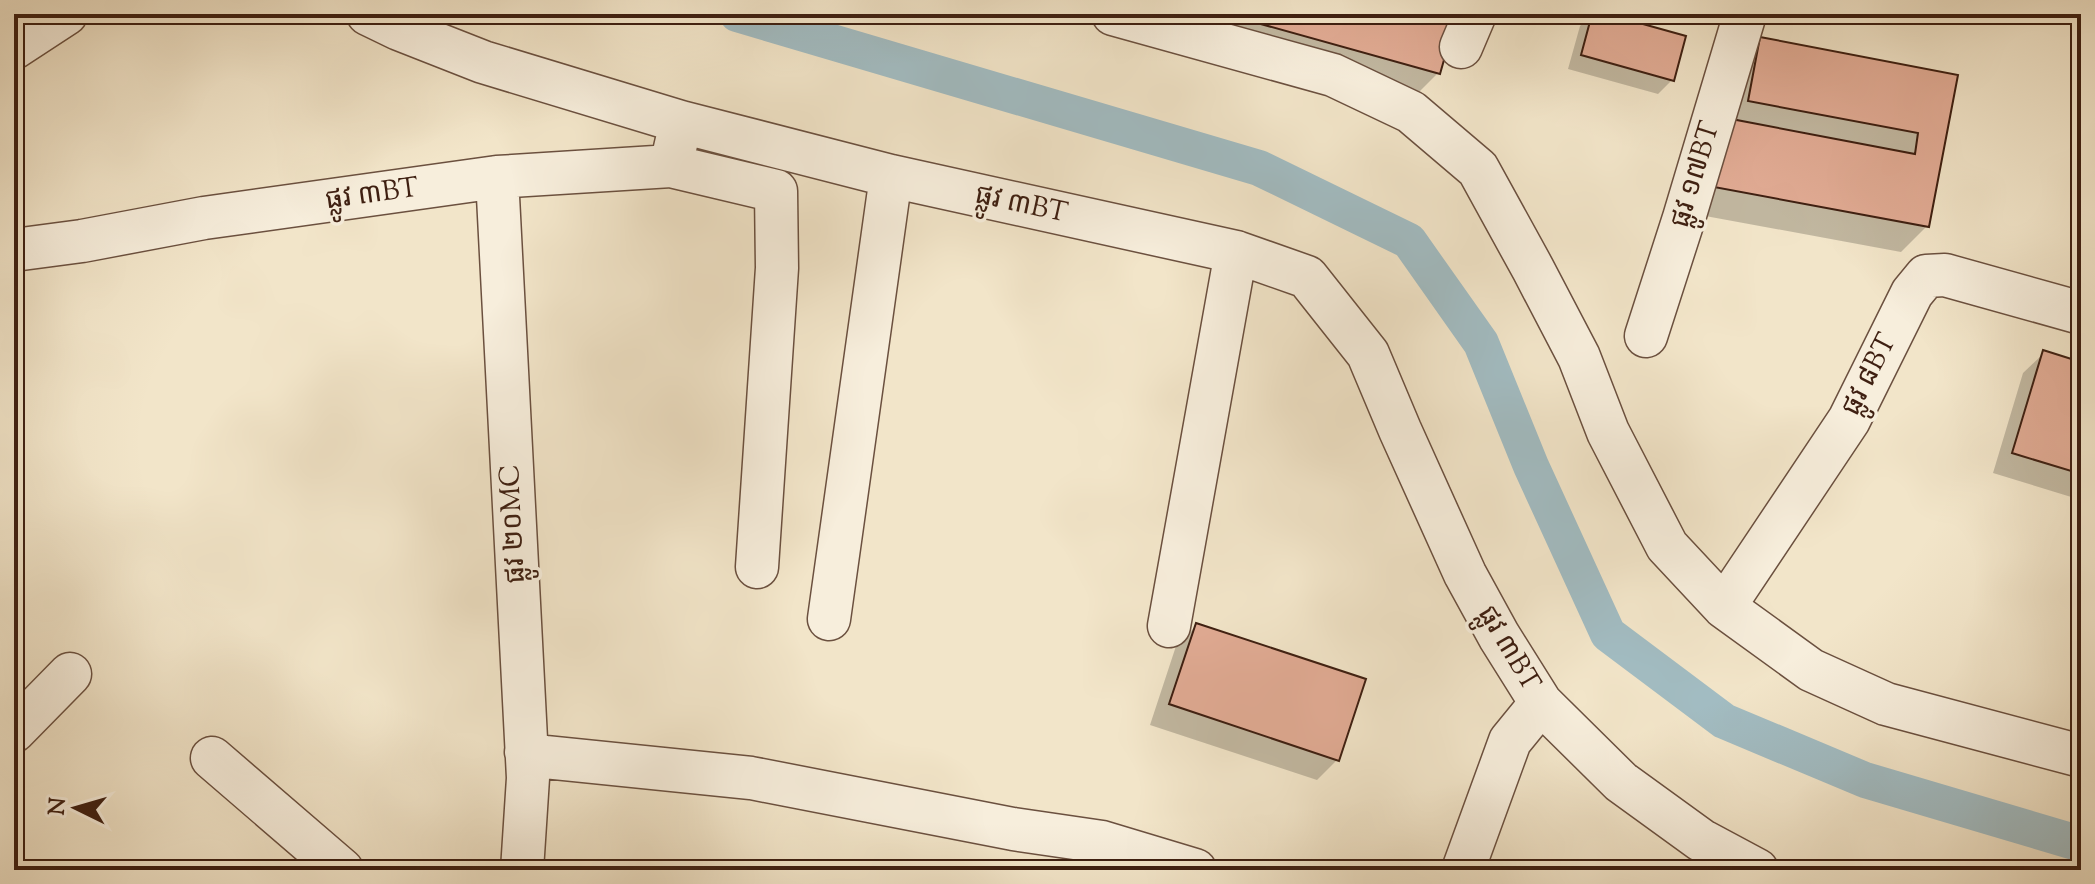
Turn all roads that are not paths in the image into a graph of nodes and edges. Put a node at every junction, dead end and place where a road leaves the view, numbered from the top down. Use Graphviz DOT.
graph roads {
  1 [pos="66,14"];
  2 [pos="368,14"];
  3 [pos="1113,14"];
  4 [pos="1745,14"];
  5 [pos="14,48"];
  6 [pos="681,122"];
  7 [pos="671,166"];
  8 [pos="891,176"];
  9 [pos="497,177"];
  10 [pos="14,250"];
  11 [pos="1236,252"];
  12 [pos="2081,313"];
  13 [pos="1646,336"];
  14 [pos="757,567"];
  15 [pos="1724,607"];
  16 [pos="829,619"];
  17 [pos="1169,626"];
  18 [pos="70,674"];
  19 [pos="1541,703"];
  20 [pos="14,731"];
  21 [pos="526,752"];
  22 [pos="2081,756"];
  23 [pos="212,758"];
  24 [pos="342,870"];
  25 [pos="522,870"];
  26 [pos="1195,870"];
  27 [pos="1463,870"];
  28 [pos="1757,870"];
  1 -- 5 [label="street"];
  2 -- 6 [label="street, ផ្លូវ ៣BT"];
  3 -- 15 [label="street"];
  4 -- 13 [label="street, ផ្លូវ ១៧BT"];
  6 -- 7 [label="street"];
  6 -- 8 [label="street, ផ្លូវ ៣BT"];
  7 -- 9 [label="street, ផ្លូវ ៣BT"];
  7 -- 14 [label="street, ផ្លូវ ៣BT"];
  8 -- 11 [label="street, ផ្លូវ ៣BT"];
  8 -- 16 [label="street"];
  9 -- 10 [label="street, ផ្លូវ ៣BT"];
  9 -- 21 [label="street, ផ្លូវ ២០MC"];
  11 -- 17 [label="street"];
  11 -- 19 [label="street, ផ្លូវ ៣BT"];
  12 -- 15 [label="street, ផ្លូវ ៨BT"];
  15 -- 22 [label="street"];
  18 -- 20 [label="street"];
  19 -- 27 [label="street"];
  19 -- 28 [label="street, ផ្លូវ ៣BT"];
  21 -- 25 [label="street, ផ្លូវ ២០MC"];
  21 -- 26 [label="street"];
  23 -- 24 [label="street"];
}
